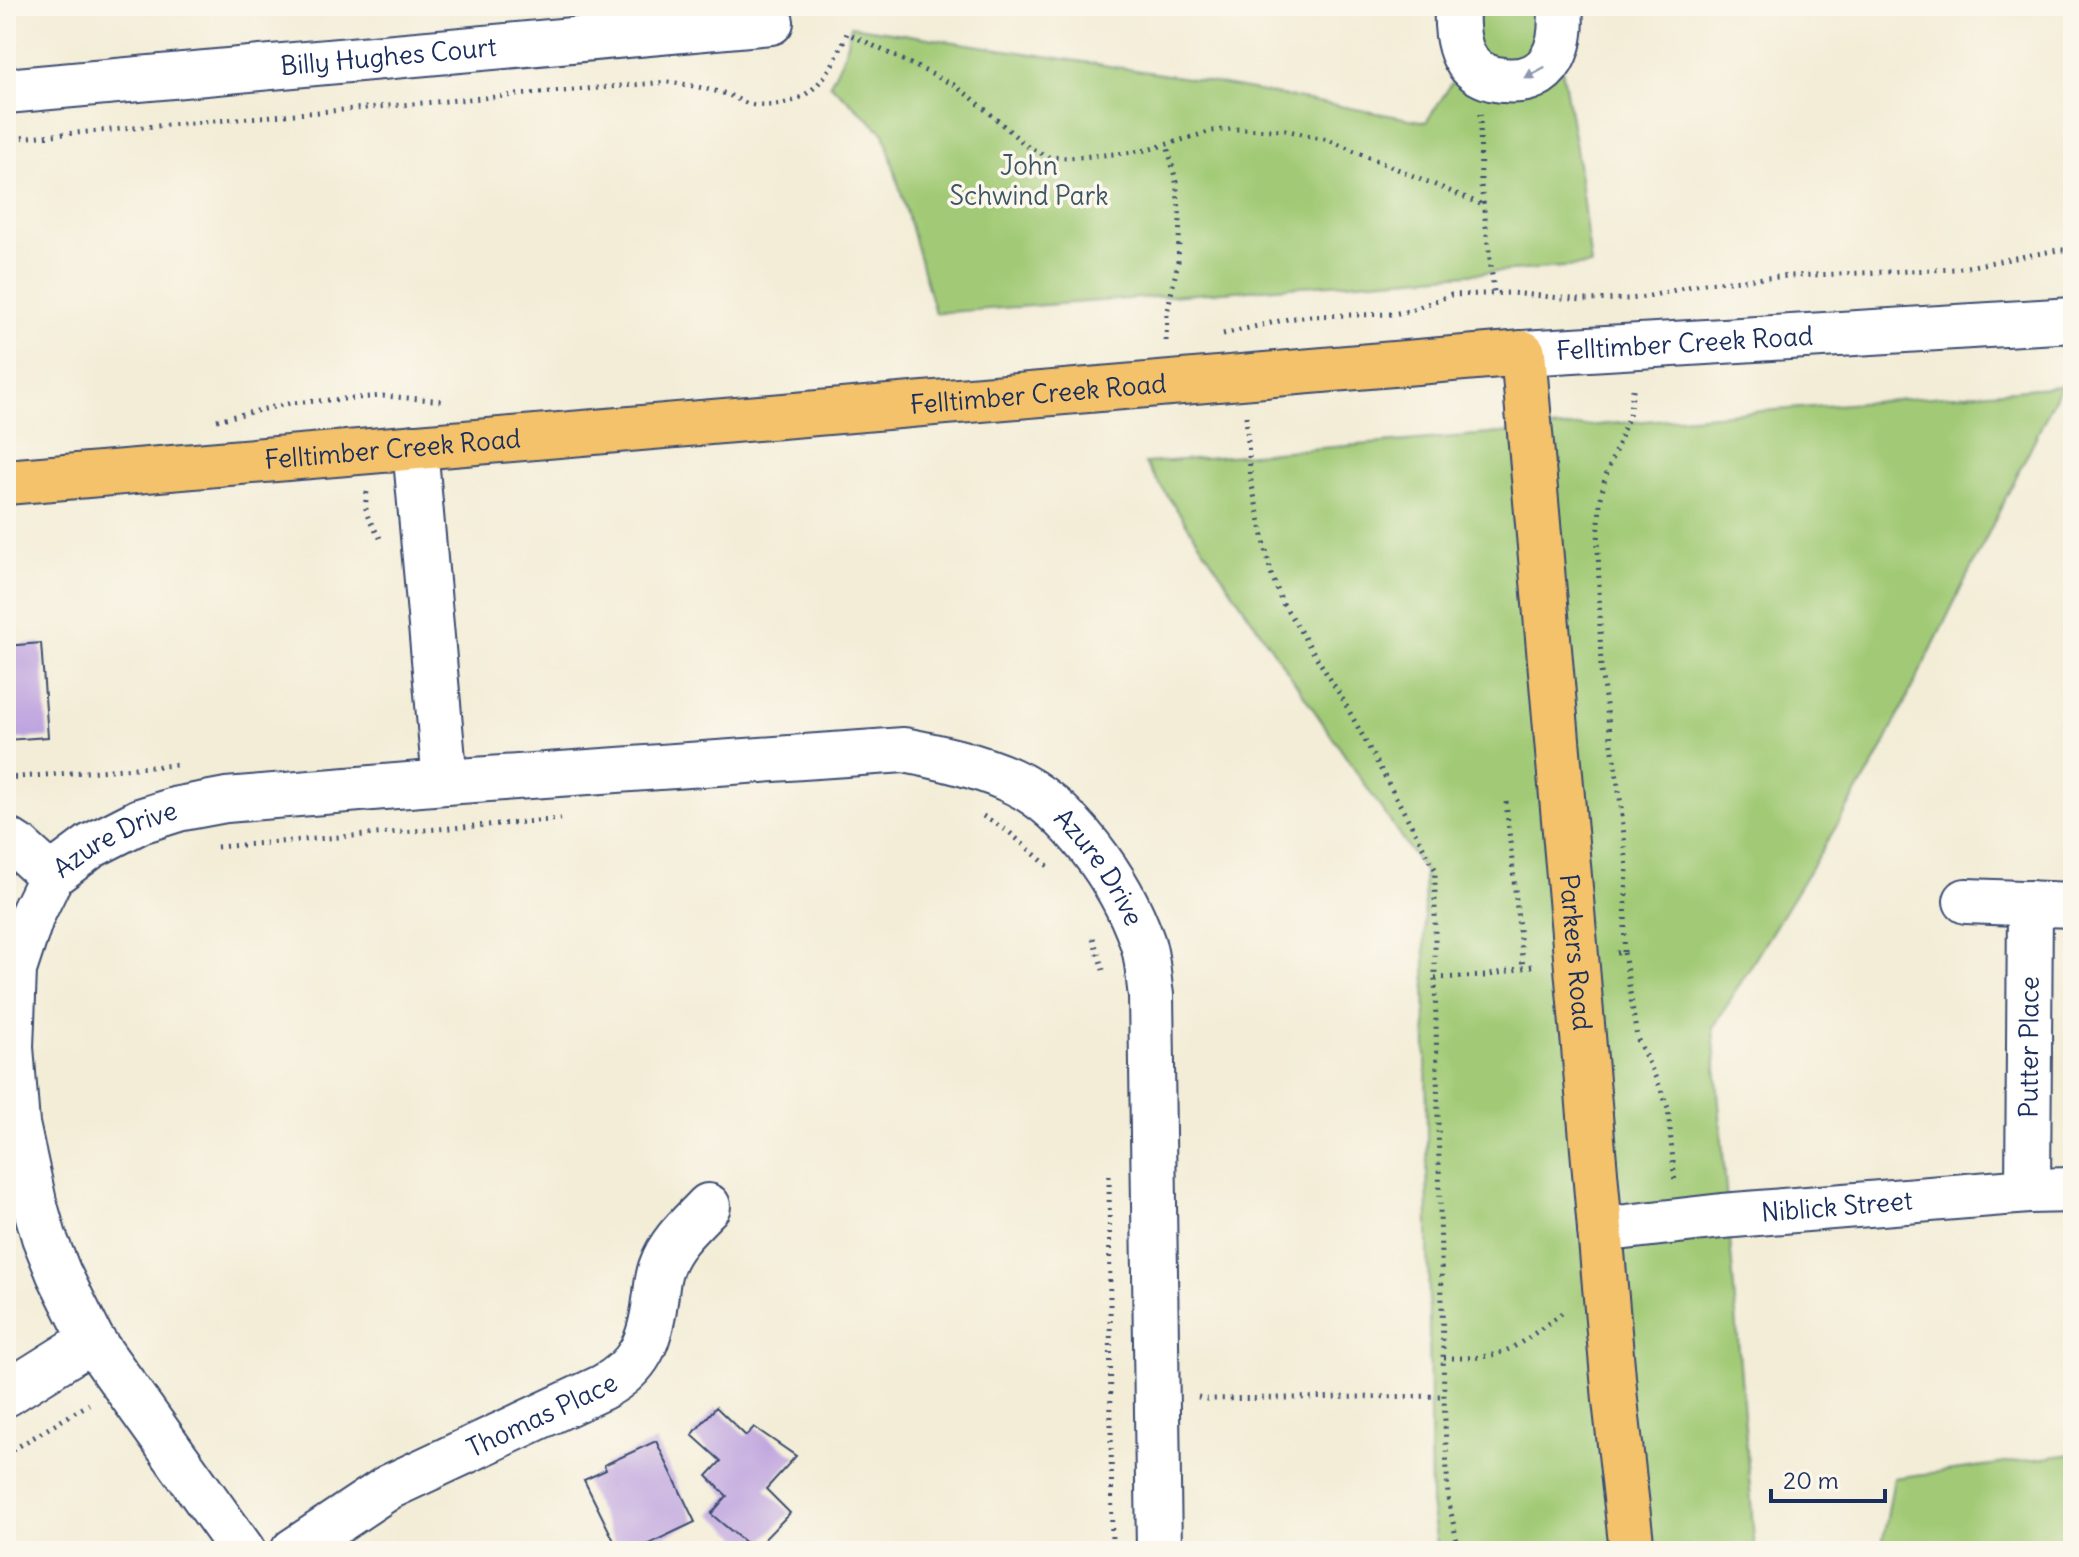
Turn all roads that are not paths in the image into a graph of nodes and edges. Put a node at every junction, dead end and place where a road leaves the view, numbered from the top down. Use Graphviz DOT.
graph roads {
  1 [pos="1457,6"];
  2 [pos="1560,6"];
  3 [pos="771,22"];
  4 [pos="6,91"];
  5 [pos="2073,320"];
  6 [pos="1523,353"];
  7 [pos="415,447"];
  8 [pos="6,482"];
  9 [pos="445,782"];
  10 [pos="6,839"];
  11 [pos="51,876"];
  12 [pos="1966,901"];
  13 [pos="2030,903"];
  14 [pos="2073,905"];
  15 [pos="2073,1190"];
  16 [pos="2028,1191"];
  17 [pos="708,1206"];
  18 [pos="1600,1230"];
  19 [pos="92,1340"];
  20 [pos="6,1394"];
  21 [pos="243,1551"];
  22 [pos="293,1551"];
  23 [pos="1159,1551"];
  24 [pos="1632,1551"];
  2 -- 1 [label="street, one-way"];
  3 -- 4 [label="street, Billy Hughes Court"];
  5 -- 6 [label="street, Felltimber Creek Road"];
  6 -- 7 [label="main road, Felltimber Creek Road"];
  6 -- 18 [label="main road, Parkers Road"];
  7 -- 8 [label="main road, Felltimber Creek Road"];
  7 -- 9 [label="street"];
  9 -- 11 [label="street, Azure Drive"];
  9 -- 23 [label="street, Azure Drive"];
  10 -- 11 [label="street"];
  11 -- 19 [label="street, Azure Drive"];
  12 -- 13 [label="street"];
  13 -- 14 [label="street"];
  13 -- 16 [label="street, Putter Place"];
  15 -- 16 [label="street, Niblick Street"];
  16 -- 18 [label="street, Niblick Street"];
  17 -- 22 [label="street, Thomas Place"];
  18 -- 24 [label="main road, Parkers Road"];
  19 -- 20 [label="street"];
  19 -- 21 [label="street, Azure Drive"];
}
